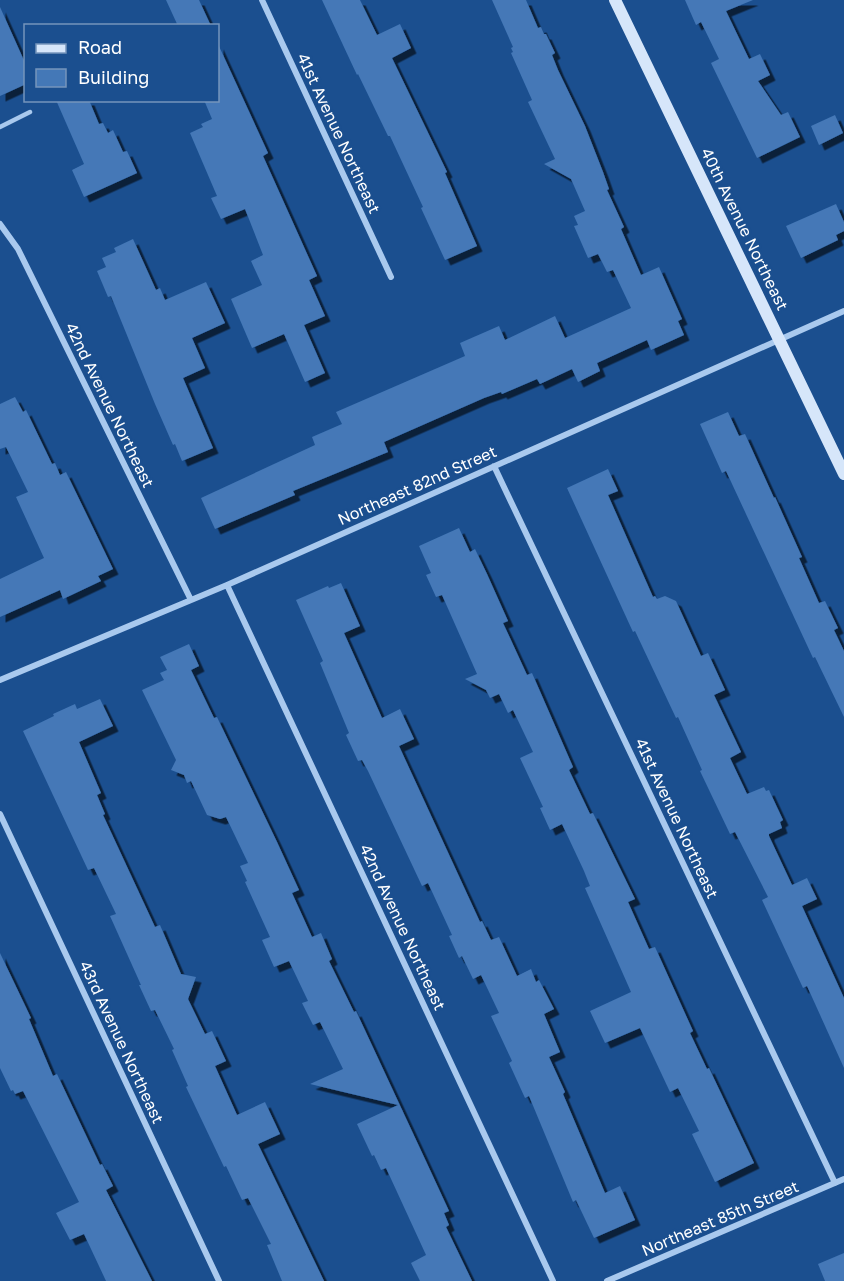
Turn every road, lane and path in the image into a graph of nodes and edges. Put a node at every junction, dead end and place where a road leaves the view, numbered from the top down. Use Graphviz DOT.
graph roads {
  1 [pos="262,0"];
  2 [pos="615,0"];
  3 [pos="30,112"];
  4 [pos="0,127"];
  5 [pos="0,224"];
  6 [pos="391,277"];
  7 [pos="844,311"];
  8 [pos="780,339"];
  9 [pos="494,466"];
  10 [pos="844,474"];
  11 [pos="227,585"];
  12 [pos="191,600"];
  13 [pos="0,680"];
  14 [pos="0,814"];
  15 [pos="844,1179"];
  16 [pos="835,1183"];
  17 [pos="219,1281"];
  18 [pos="553,1281"];
  19 [pos="607,1281"];
  1 -- 6 [label="street, 41st Avenue Northeast"];
  2 -- 8 [label="street, 40th Avenue Northeast"];
  3 -- 4 [label="lane"];
  5 -- 12 [label="street, 42nd Avenue Northeast"];
  7 -- 8 [label="street, Northeast 82nd Street"];
  8 -- 9 [label="street, Northeast 82nd Street"];
  8 -- 10 [label="street, 40th Avenue Northeast"];
  9 -- 11 [label="street, Northeast 82nd Street"];
  9 -- 16 [label="street, 41st Avenue Northeast"];
  11 -- 12 [label="street, Northeast 82nd Street"];
  11 -- 18 [label="street, 42nd Avenue Northeast"];
  12 -- 13 [label="street, Northeast 82nd Street"];
  14 -- 17 [label="street, 43rd Avenue Northeast"];
  15 -- 16 [label="street, Northeast 85th Street"];
  16 -- 19 [label="street, Northeast 85th Street"];
}
